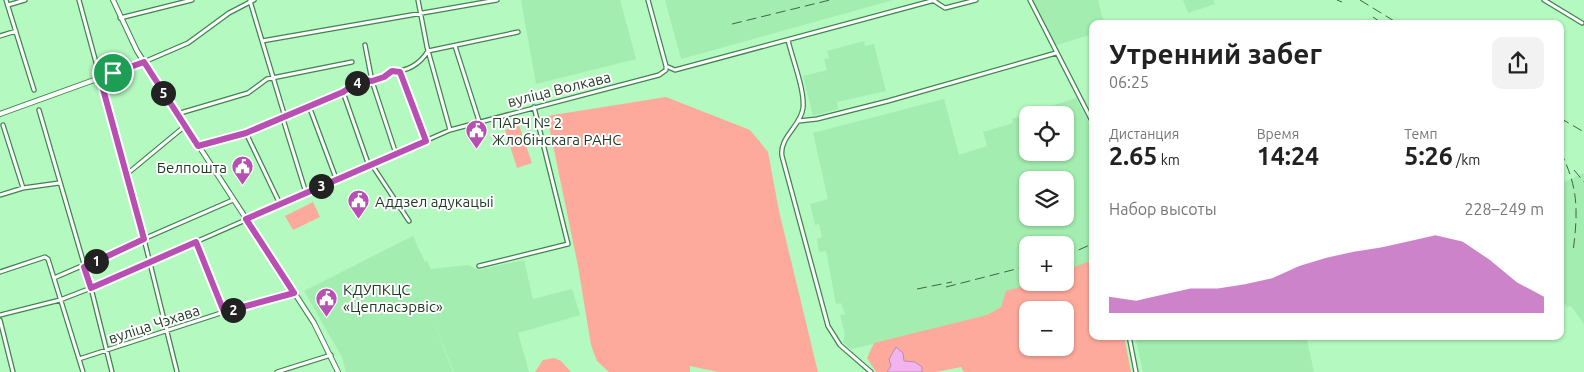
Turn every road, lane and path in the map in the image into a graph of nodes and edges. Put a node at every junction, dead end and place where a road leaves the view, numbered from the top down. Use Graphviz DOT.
graph roads {
  1 [pos="6,0"];
  2 [pos="25,0"];
  3 [pos="79,0"];
  4 [pos="113,0"];
  5 [pos="192,0"];
  6 [pos="418,0"];
  7 [pos="497,0"];
  8 [pos="648,0"];
  9 [pos="934,0"];
  10 [pos="976,0"];
  11 [pos="1030,0"];
  12 [pos="1544,0"];
  13 [pos="252,1"];
  14 [pos="8,5"];
  15 [pos="420,13"];
  16 [pos="120,18"];
  17 [pos="1582,22"];
  18 [pos="16,31"];
  19 [pos="518,32"];
  20 [pos="0,36"];
  21 [pos="788,40"];
  22 [pos="262,41"];
  23 [pos="365,44"];
  24 [pos="455,46"];
  25 [pos="428,51"];
  26 [pos="1056,53"];
  27 [pos="144,62"];
  28 [pos="352,62"];
  29 [pos="666,66"];
  30 [pos="400,72"];
  31 [pos="100,78"];
  32 [pos="273,78"];
  33 [pos="372,81"];
  34 [pos="34,90"];
  35 [pos="343,92"];
  36 [pos="309,106"];
  37 [pos="534,107"];
  38 [pos="39,110"];
  39 [pos="0,114"];
  40 [pos="177,114"];
  41 [pos="1089,115"];
  42 [pos="284,118"];
  43 [pos="799,121"];
  44 [pos="479,122"];
  45 [pos="3,125"];
  46 [pos="185,126"];
  47 [pos="450,130"];
  48 [pos="246,133"];
  49 [pos="426,141"];
  50 [pos="198,146"];
  51 [pos="396,154"];
  52 [pos="371,166"];
  53 [pos="127,174"];
  54 [pos="337,181"];
  55 [pos="59,183"];
  56 [pos="23,188"];
  57 [pos="306,194"];
  58 [pos="0,195"];
  59 [pos="234,200"];
  60 [pos="280,204"];
  61 [pos="246,219"];
  62 [pos="409,220"];
  63 [pos="144,239"];
  64 [pos="196,242"];
  65 [pos="150,262"];
  66 [pos="479,266"];
  67 [pos="84,267"];
  68 [pos="0,272"];
  69 [pos="54,278"];
  70 [pos="91,288"];
  71 [pos="294,293"];
  72 [pos="60,300"];
  73 [pos="224,312"];
  74 [pos="0,315"];
  75 [pos="0,320"];
  76 [pos="166,332"];
  77 [pos="1130,340"];
  78 [pos="107,351"];
  79 [pos="331,354"];
  80 [pos="79,359"];
  81 [pos="294,367"];
  82 [pos="13,372"];
  83 [pos="83,372"];
  84 [pos="112,372"];
  85 [pos="177,372"];
  86 [pos="277,372"];
  87 [pos="294,372"];
  88 [pos="338,372"];
  89 [pos="871,372"];
  90 [pos="1136,372"];
  1 -- 14 [label="street"];
  2 -- 14 [label="street"];
  3 -- 31 [label="street"];
  4 -- 16 [label="main road"];
  5 -- 16 [label="street"];
  6 -- 15 [label="street"];
  7 -- 15 [label="street"];
  8 -- 29 [label="street"];
  9 -- 10 [label="street"];
  9 -- 21 [label="street"];
  11 -- 26 [label="street"];
  12 -- 17 [label="street"];
  13 -- 22 [label="street"];
  13 -- 27 [label="street"];
  14 -- 18 [label="street"];
  15 -- 22 [label="street"];
  15 -- 25 [label="street"];
  16 -- 27 [label="main road"];
  18 -- 20 [label="street"];
  18 -- 34 [label="street"];
  19 -- 24 [label="street"];
  21 -- 29 [label="street"];
  21 -- 43 [label="street"];
  22 -- 32 [label="street"];
  23 -- 33 [label="street"];
  24 -- 25 [label="street"];
  24 -- 44 [label="street"];
  25 -- 30 [label="street"];
  25 -- 47 [label="street"];
  26 -- 41 [label="street"];
  26 -- 43 [label="street"];
  27 -- 31 [label="main road"];
  27 -- 40 [label="main road"];
  28 -- 32 [label="street"];
  29 -- 37 [label="street, вуліца Волкава"];
  30 -- 33 [label="street"];
  30 -- 49 [label="street"];
  31 -- 39 [label="main road"];
  31 -- 53 [label="street"];
  32 -- 40 [label="street"];
  32 -- 42 [label="street"];
  33 -- 35 [label="street"];
  33 -- 51 [label="street"];
  35 -- 36 [label="street"];
  35 -- 52 [label="street"];
  36 -- 42 [label="street"];
  36 -- 54 [label="street"];
  37 -- 44 [label="street, вуліца Волкава"];
  37 -- 66 [label="street"];
  38 -- 55 [label="street"];
  40 -- 46 [label="main road"];
  42 -- 48 [label="street"];
  42 -- 57 [label="street"];
  43 -- 89 [label="street"];
  44 -- 47 [label="street, вуліца Волкава"];
  45 -- 56 [label="street"];
  46 -- 50 [label="main road"];
  46 -- 53 [label="street"];
  47 -- 49 [label="street, вуліца Волкава"];
  48 -- 50 [label="street"];
  48 -- 60 [label="street"];
  49 -- 51 [label="street, вуліца Волкава"];
  50 -- 59 [label="main road"];
  51 -- 52 [label="street, вуліца Волкава"];
  52 -- 54 [label="street, вуліца Волкава"];
  52 -- 62 [label="street"];
  53 -- 63 [label="street"];
  54 -- 57 [label="street, вуліца Волкава"];
  55 -- 56 [label="street"];
  55 -- 67 [label="street"];
  56 -- 58 [label="street"];
  57 -- 60 [label="street, вуліца Волкава"];
  59 -- 61 [label="main road"];
  59 -- 63 [label="street"];
  60 -- 61 [label="street, вуліца Волкава"];
  61 -- 64 [label="street, вуліца Волкава"];
  61 -- 71 [label="main road"];
  63 -- 65 [label="street"];
  63 -- 67 [label="street"];
  64 -- 65 [label="street, вуліца Волкава"];
  64 -- 73 [label="street"];
  65 -- 70 [label="street, вуліца Волкава"];
  65 -- 76 [label="street"];
  67 -- 69 [label="street"];
  67 -- 70 [label="street"];
  68 -- 69 [label="street"];
  69 -- 72 [label="street"];
  70 -- 72 [label="street, вуліца Волкава"];
  70 -- 78 [label="street"];
  71 -- 73 [label="street, вуліца Чэхава"];
  71 -- 79 [label="main road"];
  72 -- 74 [label="street, вуліца Волкава"];
  72 -- 80 [label="street"];
  73 -- 76 [label="street, вуліца Чэхава"];
  75 -- 82 [label="street"];
  76 -- 78 [label="street, вуліца Чэхава"];
  76 -- 85 [label="street"];
  77 -- 90 [label="street"];
  78 -- 80 [label="street, вуліца Чэхава"];
  78 -- 84 [label="street"];
  79 -- 81 [label="street"];
  79 -- 88 [label="main road"];
  80 -- 83 [label="street"];
  81 -- 86 [label="street"];
  81 -- 87 [label="street"];
}
